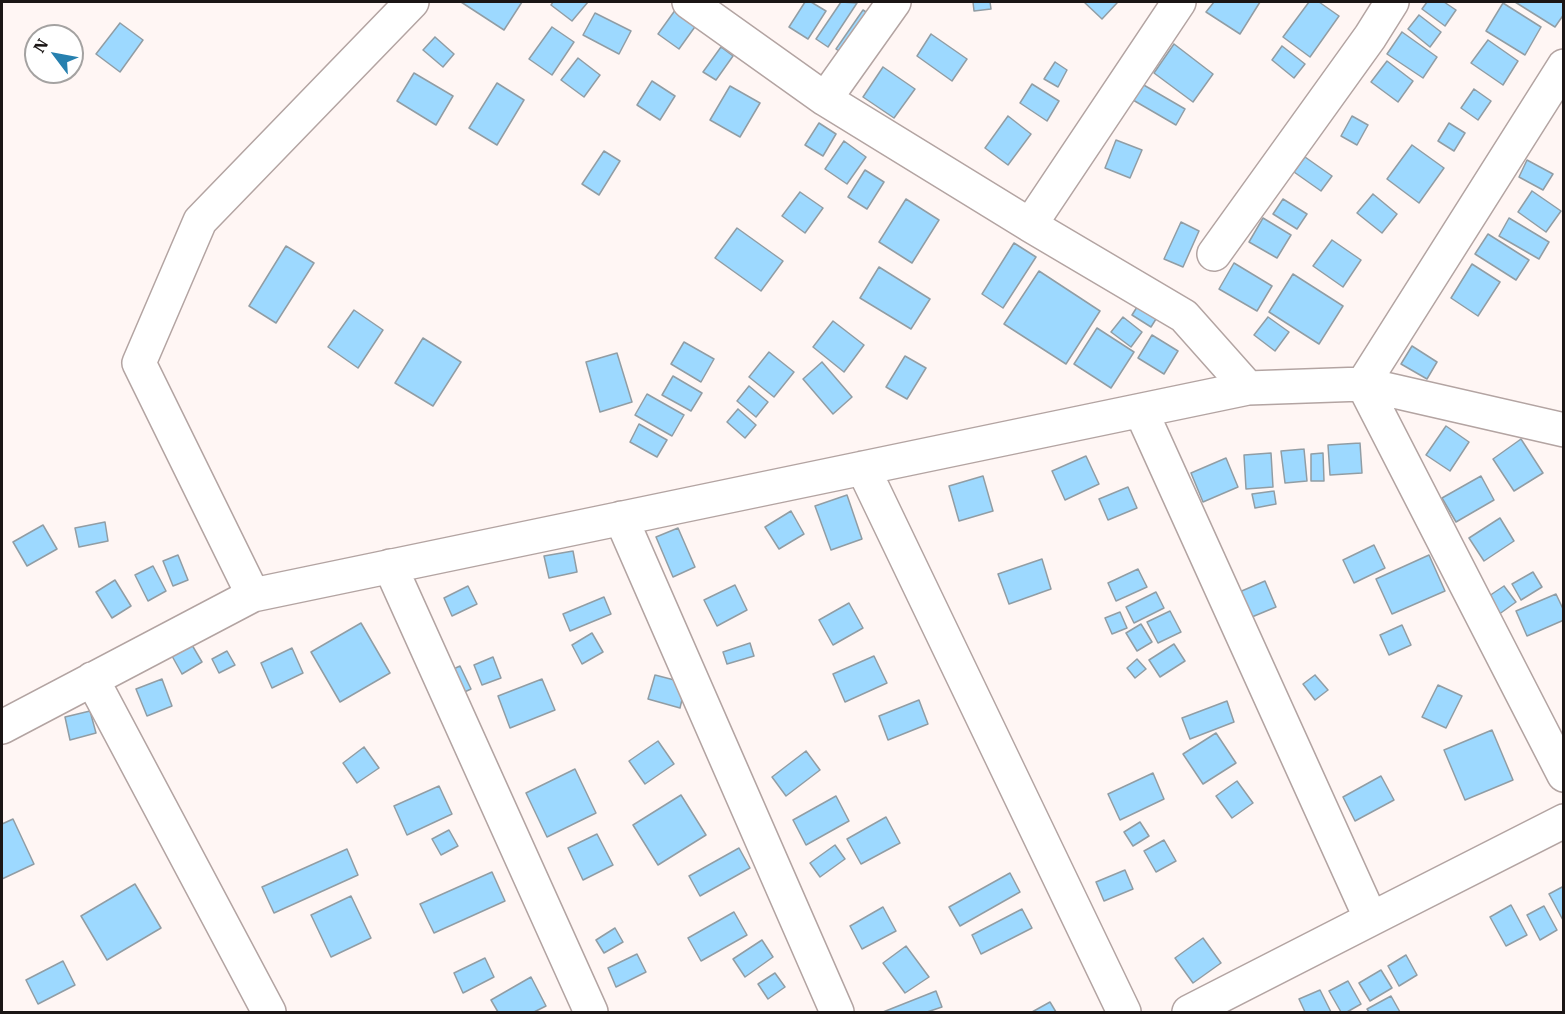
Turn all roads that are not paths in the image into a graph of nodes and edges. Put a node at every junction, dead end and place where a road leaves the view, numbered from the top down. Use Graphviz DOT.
graph roads {
  1 [pos="412,2"];
  2 [pos="689,2"];
  3 [pos="894,2"];
  4 [pos="1179,2"];
  5 [pos="1392,2"];
  6 [pos="1563,66"];
  7 [pos="825,99"];
  8 [pos="1030,225"];
  9 [pos="1214,254"];
  10 [pos="1363,384"];
  11 [pos="1248,388"];
  12 [pos="1141,411"];
  13 [pos="1563,430"];
  14 [pos="863,468"];
  15 [pos="621,518"];
  16 [pos="390,566"];
  17 [pos="253,595"];
  18 [pos="92,679"];
  19 [pos="2,727"];
  20 [pos="1563,775"];
  21 [pos="1563,821"];
  22 [pos="1371,919"];
  23 [pos="269,1012"];
  24 [pos="591,1012"];
  25 [pos="837,1012"];
  26 [pos="1124,1012"];
  27 [pos="1189,1012"];
  1 -- 17 [label="street"];
  2 -- 7 [label="street"];
  3 -- 7 [label="street"];
  4 -- 8 [label="street"];
  5 -- 9 [label="street"];
  6 -- 10 [label="street"];
  7 -- 8 [label="street"];
  8 -- 11 [label="street"];
  10 -- 11 [label="street"];
  10 -- 13 [label="street"];
  10 -- 20 [label="street"];
  11 -- 12 [label="street"];
  12 -- 14 [label="street"];
  12 -- 22 [label="street"];
  14 -- 15 [label="street"];
  14 -- 26 [label="street"];
  15 -- 16 [label="street"];
  15 -- 25 [label="street"];
  16 -- 17 [label="street"];
  16 -- 24 [label="street"];
  17 -- 18 [label="street"];
  18 -- 19 [label="street"];
  18 -- 23 [label="street"];
  21 -- 22 [label="street"];
  22 -- 27 [label="street"];
}
